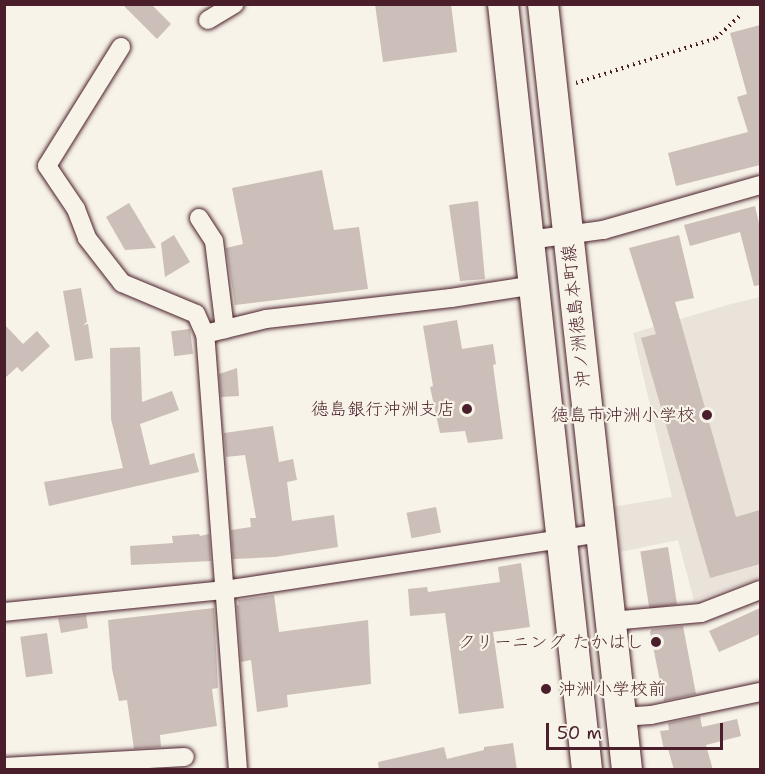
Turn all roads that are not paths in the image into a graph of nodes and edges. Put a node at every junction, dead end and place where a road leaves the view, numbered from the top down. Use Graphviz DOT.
graph roads {
  1 [pos="235,4"];
  2 [pos="503,4"];
  3 [pos="543,4"];
  4 [pos="208,20"];
  5 [pos="121,47"];
  6 [pos="760,185"];
  7 [pos="199,218"];
  8 [pos="567,235"];
  9 [pos="529,240"];
  10 [pos="535,285"];
  11 [pos="225,329"];
  12 [pos="205,334"];
  13 [pos="600,533"];
  14 [pos="562,540"];
  15 [pos="224,590"];
  16 [pos="760,590"];
  17 [pos="4,612"];
  18 [pos="611,621"];
  19 [pos="760,692"];
  20 [pos="621,717"];
  21 [pos="185,757"];
  22 [pos="4,767"];
  23 [pos="238,770"];
  24 [pos="587,770"];
  25 [pos="627,770"];
  1 -- 4 [label="street"];
  2 -- 9 [label="main road, 沖ノ洲徳島本町線"];
  3 -- 8 [label="main road, 沖ノ洲徳島本町線"];
  5 -- 12 [label="street"];
  6 -- 8 [label="street"];
  7 -- 11 [label="street"];
  8 -- 9 [label="street"];
  8 -- 13 [label="main road, 沖ノ洲徳島本町線"];
  9 -- 10 [label="main road, 沖ノ洲徳島本町線"];
  10 -- 11 [label="street"];
  10 -- 14 [label="main road, 沖ノ洲徳島本町線"];
  11 -- 12 [label="street"];
  12 -- 15 [label="street"];
  13 -- 14 [label="street"];
  13 -- 18 [label="main road, 沖ノ洲徳島本町線"];
  14 -- 15 [label="street"];
  14 -- 24 [label="main road, 沖ノ洲徳島本町線"];
  15 -- 17 [label="street"];
  15 -- 23 [label="street"];
  16 -- 18 [label="street"];
  18 -- 20 [label="main road, 沖ノ洲徳島本町線"];
  19 -- 20 [label="street"];
  20 -- 25 [label="main road, 沖ノ洲徳島本町線"];
  21 -- 22 [label="street"];
}
